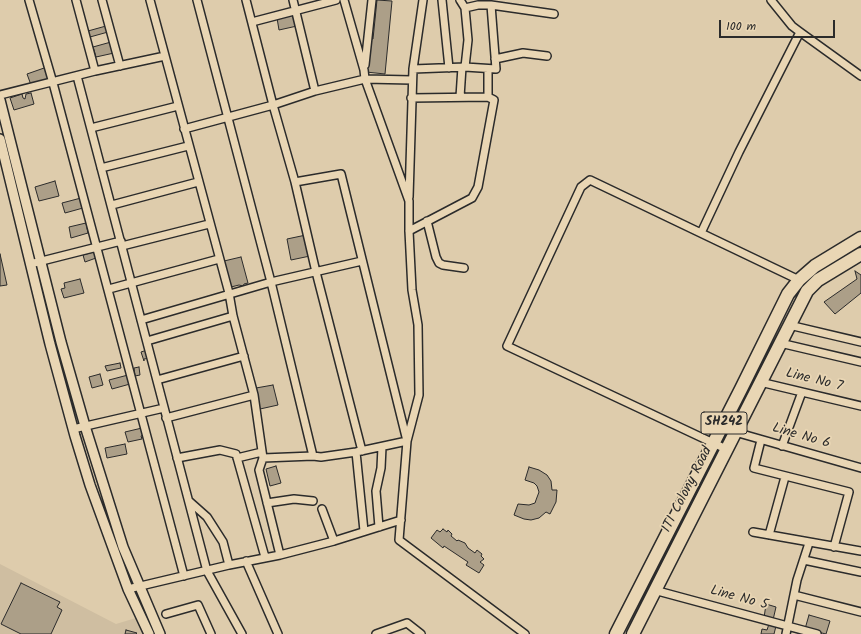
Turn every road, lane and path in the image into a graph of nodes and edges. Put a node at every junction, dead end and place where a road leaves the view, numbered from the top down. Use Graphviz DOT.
graph roads {
  1 [pos="29,0"];
  2 [pos="76,0"];
  3 [pos="102,0"];
  4 [pos="150,0"];
  5 [pos="197,0"];
  6 [pos="246,0"];
  7 [pos="293,0"];
  8 [pos="336,0"];
  9 [pos="344,0"];
  10 [pos="372,0"];
  11 [pos="423,0"];
  12 [pos="442,0"];
  13 [pos="460,0"];
  14 [pos="771,0"];
  15 [pos="478,3"];
  16 [pos="491,5"];
  17 [pos="465,8"];
  18 [pos="296,11"];
  19 [pos="554,14"];
  20 [pos="252,22"];
  21 [pos="800,32"];
  22 [pos="165,56"];
  23 [pos="547,56"];
  24 [pos="495,59"];
  25 [pos="120,66"];
  26 [pos="463,67"];
  27 [pos="449,68"];
  28 [pos="413,69"];
  29 [pos="488,69"];
  30 [pos="364,70"];
  31 [pos="95,71"];
  32 [pos="77,76"];
  33 [pos="861,76"];
  34 [pos="365,78"];
  35 [pos="412,80"];
  36 [pos="53,83"];
  37 [pos="316,91"];
  38 [pos="0,95"];
  39 [pos="488,96"];
  40 [pos="460,97"];
  41 [pos="412,98"];
  42 [pos="0,100"];
  43 [pos="273,105"];
  44 [pos="178,106"];
  45 [pos="227,117"];
  46 [pos="91,128"];
  47 [pos="184,129"];
  48 [pos="0,139"];
  49 [pos="188,146"];
  50 [pos="101,168"];
  51 [pos="198,182"];
  52 [pos="295,182"];
  53 [pos="409,201"];
  54 [pos="112,205"];
  55 [pos="427,221"];
  56 [pos="210,224"];
  57 [pos="409,231"];
  58 [pos="701,233"];
  59 [pos="861,238"];
  60 [pos="122,243"];
  61 [pos="97,248"];
  62 [pos="861,254"];
  63 [pos="219,259"];
  64 [pos="41,261"];
  65 [pos="362,262"];
  66 [pos="30,264"];
  67 [pos="464,268"];
  68 [pos="316,272"];
  69 [pos="799,280"];
  70 [pos="132,282"];
  71 [pos="271,282"];
  72 [pos="109,289"];
  73 [pos="229,293"];
  74 [pos="233,316"];
  75 [pos="142,320"];
  76 [pos="789,325"];
  77 [pos="147,342"];
  78 [pos="861,342"];
  79 [pos="780,343"];
  80 [pos="244,356"];
  81 [pos="861,362"];
  82 [pos="157,380"];
  83 [pos="760,382"];
  84 [pos="802,392"];
  85 [pos="254,395"];
  86 [pos="861,406"];
  87 [pos="164,408"];
  88 [pos="141,414"];
  89 [pos="166,418"];
  90 [pos="85,426"];
  91 [pos="73,429"];
  92 [pos="735,432"];
  93 [pos="761,440"];
  94 [pos="407,441"];
  95 [pos="714,443"];
  96 [pos="782,446"];
  97 [pos="382,447"];
  98 [pos="726,449"];
  99 [pos="359,452"];
  100 [pos="263,455"];
  101 [pos="313,456"];
  102 [pos="177,458"];
  103 [pos="237,458"];
  104 [pos="861,468"];
  105 [pos="785,477"];
  106 [pos="189,501"];
  107 [pos="313,501"];
  108 [pos="267,503"];
  109 [pos="322,509"];
  110 [pos="401,520"];
  111 [pos="379,527"];
  112 [pos="364,531"];
  113 [pos="753,532"];
  114 [pos="769,535"];
  115 [pos="334,541"];
  116 [pos="809,543"];
  117 [pos="834,547"];
  118 [pos="861,552"];
  119 [pos="280,554"];
  120 [pos="265,557"];
  121 [pos="804,560"];
  122 [pos="246,561"];
  123 [pos="229,565"];
  124 [pos="207,570"];
  125 [pos="861,572"];
  126 [pos="184,576"];
  127 [pos="139,585"];
  128 [pos="128,589"];
  129 [pos="654,590"];
  130 [pos="794,595"];
  131 [pos="861,612"];
  132 [pos="166,614"];
  133 [pos="788,626"];
  134 [pos="149,634"];
  135 [pos="160,634"];
  136 [pos="211,634"];
  137 [pos="242,634"];
  138 [pos="278,634"];
  139 [pos="376,634"];
  140 [pos="421,634"];
  141 [pos="525,634"];
  142 [pos="616,634"];
  143 [pos="633,634"];
  144 [pos="786,634"];
  145 [pos="817,634"];
  1 -- 36 [label="street"];
  2 -- 31 [label="street"];
  3 -- 25 [label="street"];
  4 -- 22 [label="street"];
  5 -- 45 [label="street"];
  6 -- 20 [label="street"];
  7 -- 18 [label="street"];
  8 -- 18 [label="street"];
  9 -- 30 [label="street"];
  10 -- 30 [label="street"];
  11 -- 28 [label="street"];
  12 -- 27 [label="street"];
  13 -- 17 [label="street"];
  14 -- 21 [label="street"];
  15 -- 16 [label="street"];
  15 -- 17 [label="street"];
  16 -- 19 [label="street"];
  16 -- 24 [label="street"];
  17 -- 26 [label="street"];
  18 -- 20 [label="street"];
  18 -- 37 [label="street"];
  20 -- 43 [label="street"];
  21 -- 33 [label="street"];
  21 -- 58 [label="street"];
  22 -- 25 [label="street"];
  22 -- 44 [label="street"];
  23 -- 24 [label="street"];
  24 -- 29 [label="street"];
  25 -- 31 [label="street"];
  26 -- 27 [label="street"];
  26 -- 29 [label="street"];
  26 -- 40 [label="street"];
  27 -- 28 [label="street"];
  28 -- 35 [label="street"];
  29 -- 39 [label="street"];
  30 -- 34 [label="street"];
  31 -- 32 [label="street"];
  32 -- 36 [label="street"];
  32 -- 46 [label="street"];
  34 -- 35 [label="street"];
  34 -- 37 [label="street"];
  34 -- 53 [label="street"];
  35 -- 41 [label="street"];
  36 -- 38 [label="street"];
  36 -- 61 [label="street"];
  37 -- 43 [label="street"];
  39 -- 40 [label="street"];
  39 -- 55 [label="street"];
  40 -- 41 [label="street"];
  41 -- 53 [label="street"];
  42 -- 64 [label="street"];
  43 -- 45 [label="street"];
  43 -- 52 [label="street"];
  44 -- 46 [label="street"];
  44 -- 47 [label="street"];
  45 -- 47 [label="street"];
  45 -- 71 [label="street"];
  46 -- 50 [label="street"];
  47 -- 49 [label="street"];
  48 -- 66 [label="street"];
  49 -- 50 [label="street"];
  49 -- 51 [label="street"];
  50 -- 54 [label="street"];
  51 -- 54 [label="street"];
  51 -- 56 [label="street"];
  52 -- 65 [label="street"];
  52 -- 68 [label="street"];
  53 -- 57 [label="street"];
  54 -- 60 [label="street"];
  55 -- 57 [label="street"];
  55 -- 67 [label="street"];
  56 -- 60 [label="street"];
  56 -- 63 [label="street"];
  57 -- 94 [label="street"];
  58 -- 69 [label="street"];
  58 -- 95 [label="street"];
  59 -- 69 [label="main road, SH242"];
  60 -- 61 [label="street"];
  60 -- 70 [label="street"];
  61 -- 64 [label="street"];
  61 -- 72 [label="street"];
  62 -- 76 [label="main road, ITI Colony Road / SH242"];
  63 -- 70 [label="street"];
  63 -- 73 [label="street"];
  64 -- 66 [label="street"];
  64 -- 90 [label="street"];
  65 -- 68 [label="street"];
  65 -- 94 [label="street"];
  66 -- 91 [label="street"];
  68 -- 71 [label="street"];
  68 -- 99 [label="street"];
  69 -- 95 [label="main road, SH242"];
  70 -- 72 [label="street"];
  70 -- 75 [label="street"];
  71 -- 73 [label="street"];
  71 -- 101 [label="street"];
  72 -- 88 [label="street"];
  73 -- 74 [label="street"];
  73 -- 75 [label="street"];
  74 -- 77 [label="street"];
  74 -- 80 [label="street"];
  75 -- 77 [label="street"];
  76 -- 78 [label="street"];
  76 -- 79 [label="main road, ITI Colony Road / SH242"];
  77 -- 82 [label="street"];
  79 -- 81 [label="street"];
  79 -- 83 [label="main road, ITI Colony Road / SH242"];
  80 -- 82 [label="street"];
  80 -- 85 [label="street"];
  82 -- 87 [label="street"];
  83 -- 84 [label="street, Line No 7"];
  83 -- 92 [label="main road, ITI Colony Road / SH242"];
  84 -- 86 [label="street, Line No 7"];
  84 -- 96 [label="street"];
  85 -- 89 [label="street"];
  85 -- 100 [label="street"];
  87 -- 88 [label="street"];
  87 -- 89 [label="street"];
  88 -- 90 [label="street"];
  88 -- 126 [label="street"];
  89 -- 102 [label="street"];
  90 -- 91 [label="street"];
  90 -- 127 [label="street"];
  91 -- 128 [label="street"];
  92 -- 93 [label="street, Line No 6"];
  92 -- 98 [label="main road, ITI Colony Road / SH242"];
  93 -- 96 [label="street, Line No 6"];
  93 -- 105 [label="street"];
  94 -- 97 [label="street"];
  94 -- 110 [label="street"];
  95 -- 98 [label="street"];
  95 -- 142 [label="main road, SH242"];
  96 -- 104 [label="street, Line No 6"];
  97 -- 99 [label="street"];
  97 -- 111 [label="street"];
  98 -- 129 [label="main road, ITI Colony Road / SH242"];
  99 -- 101 [label="street"];
  99 -- 112 [label="street"];
  100 -- 101 [label="street"];
  100 -- 103 [label="street"];
  100 -- 108 [label="street"];
  102 -- 103 [label="street"];
  102 -- 106 [label="street"];
  103 -- 120 [label="street"];
  105 -- 114 [label="street"];
  105 -- 117 [label="street"];
  106 -- 123 [label="street"];
  106 -- 124 [label="street"];
  107 -- 108 [label="street"];
  108 -- 119 [label="street"];
  109 -- 115 [label="street"];
  110 -- 111 [label="street"];
  110 -- 141 [label="street"];
  111 -- 112 [label="street"];
  112 -- 115 [label="street"];
  113 -- 114 [label="street"];
  114 -- 116 [label="street"];
  115 -- 119 [label="street"];
  116 -- 117 [label="street"];
  116 -- 121 [label="street"];
  117 -- 118 [label="street"];
  119 -- 120 [label="street"];
  120 -- 122 [label="street"];
  121 -- 125 [label="street"];
  121 -- 130 [label="street"];
  122 -- 123 [label="street"];
  122 -- 138 [label="street"];
  123 -- 124 [label="street"];
  124 -- 126 [label="street"];
  124 -- 137 [label="street"];
  126 -- 127 [label="street"];
  127 -- 128 [label="street"];
  127 -- 135 [label="street"];
  128 -- 134 [label="street"];
  129 -- 133 [label="street, Line No 5"];
  129 -- 143 [label="main road, ITI Colony Road / SH242"];
  130 -- 131 [label="street"];
  130 -- 133 [label="street"];
  132 -- 136 [label="street"];
  133 -- 144 [label="street"];
  133 -- 145 [label="street, Line No 5"];
  139 -- 140 [label="street"];
}
